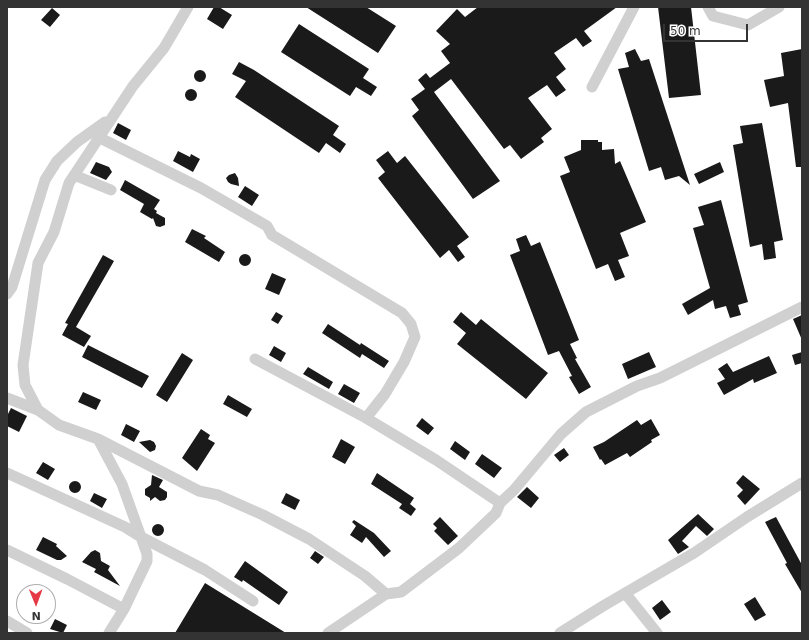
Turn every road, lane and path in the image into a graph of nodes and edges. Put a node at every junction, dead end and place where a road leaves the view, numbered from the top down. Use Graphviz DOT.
graph roads {
  1 [pos="188,7"];
  2 [pos="634,7"];
  3 [pos="708,7"];
  4 [pos="779,7"];
  5 [pos="592,87"];
  6 [pos="111,117"];
  7 [pos="98,137"];
  8 [pos="74,175"];
  9 [pos="111,190"];
  10 [pos="7,294"];
  11 [pos="802,307"];
  12 [pos="255,359"];
  13 [pos="7,398"];
  14 [pos="38,410"];
  15 [pos="366,418"];
  16 [pos="98,438"];
  17 [pos="7,473"];
  18 [pos="802,483"];
  19 [pos="500,503"];
  20 [pos="141,537"];
  21 [pos="7,550"];
  22 [pos="625,593"];
  23 [pos="386,594"];
  24 [pos="253,601"];
  25 [pos="124,609"];
  26 [pos="7,621"];
  27 [pos="563,632"];
  28 [pos="27,633"];
  29 [pos="109,633"];
  30 [pos="328,633"];
  31 [pos="657,633"];
  1 -- 6 [label="street"];
  2 -- 5 [label="street"];
  3 -- 4 [label="street"];
  6 -- 7 [label="street"];
  6 -- 10 [label="street"];
  7 -- 8 [label="street"];
  7 -- 15 [label="street"];
  8 -- 9 [label="street"];
  8 -- 14 [label="street"];
  11 -- 19 [label="street"];
  12 -- 15 [label="street"];
  13 -- 14 [label="street"];
  14 -- 16 [label="street"];
  15 -- 19 [label="street"];
  16 -- 20 [label="street"];
  16 -- 23 [label="street"];
  17 -- 20 [label="street"];
  18 -- 22 [label="street"];
  19 -- 23 [label="street"];
  20 -- 24 [label="street"];
  20 -- 25 [label="street"];
  21 -- 25 [label="street"];
  22 -- 27 [label="street"];
  22 -- 31 [label="street"];
  23 -- 30 [label="street"];
  25 -- 29 [label="street"];
  26 -- 28 [label="street"];
}
